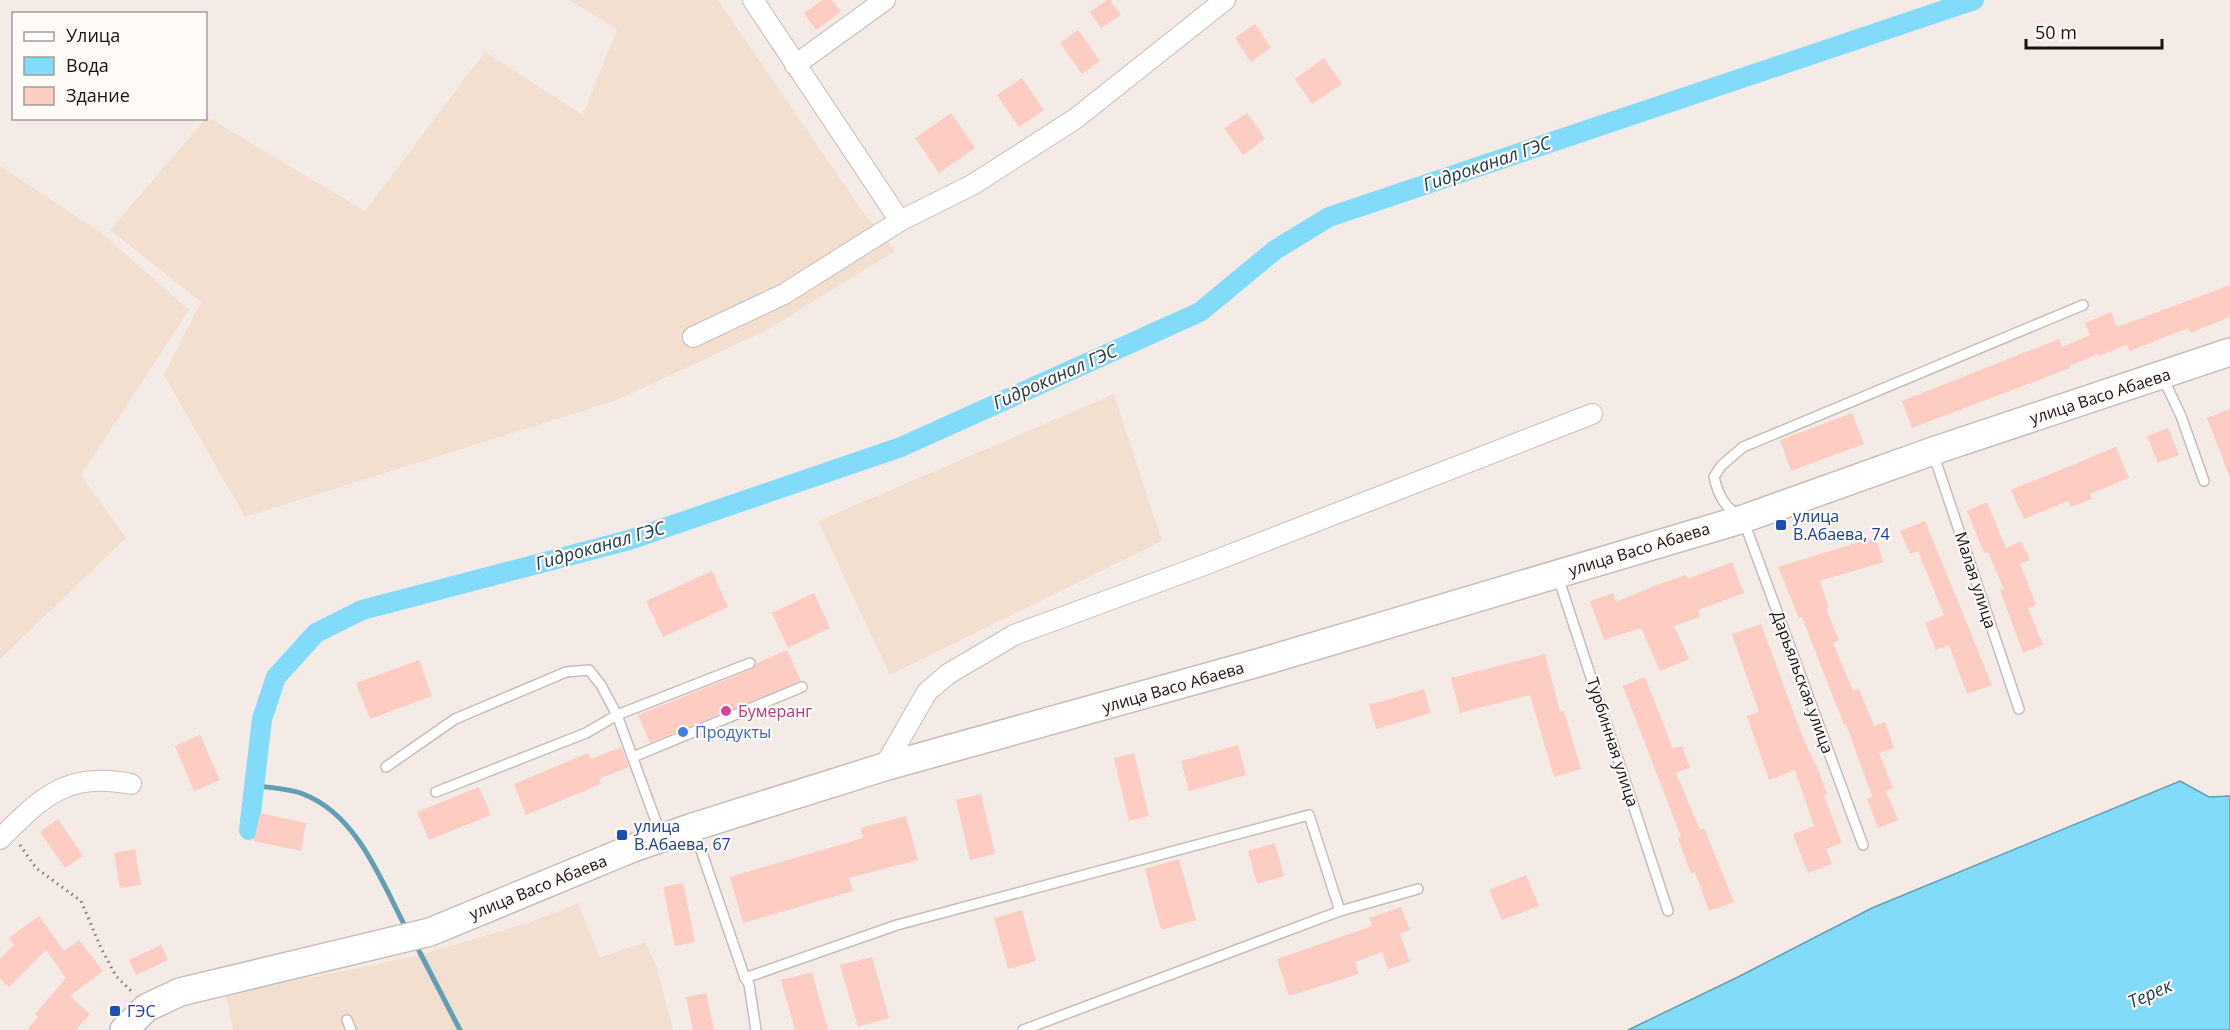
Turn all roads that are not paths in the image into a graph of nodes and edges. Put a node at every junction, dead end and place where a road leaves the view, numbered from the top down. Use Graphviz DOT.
graph roads {
  1 [pos="753,0"];
  2 [pos="885,0"];
  3 [pos="1225,0"];
  4 [pos="795,65"];
  5 [pos="900,221"];
  6 [pos="2083,305"];
  7 [pos="693,337"];
  8 [pos="2230,352"];
  9 [pos="2162,376"];
  10 [pos="1592,414"];
  11 [pos="1933,451"];
  12 [pos="2204,481"];
  13 [pos="1743,519"];
  14 [pos="1556,574"];
  15 [pos="750,663"];
  16 [pos="802,687"];
  17 [pos="2019,709"];
  18 [pos="617,715"];
  19 [pos="633,757"];
  20 [pos="386,767"];
  21 [pos="884,767"];
  22 [pos="131,784"];
  23 [pos="436,792"];
  24 [pos="693,827"];
  25 [pos="662,837"];
  26 [pos="0,839"];
  27 [pos="1863,845"];
  28 [pos="1418,889"];
  29 [pos="1341,911"];
  30 [pos="1668,911"];
  31 [pos="745,978"];
  32 [pos="347,1020"];
  33 [pos="124,1030"];
  34 [pos="351,1030"];
  35 [pos="756,1030"];
  36 [pos="1023,1030"];
  1 -- 4 [label="street"];
  2 -- 4 [label="street"];
  3 -- 5 [label="street"];
  4 -- 5 [label="street"];
  5 -- 7 [label="street"];
  6 -- 13 [label="lane"];
  8 -- 9 [label="main road, улица Васо Абаева"];
  9 -- 11 [label="main road, улица Васо Абаева"];
  9 -- 12 [label="lane"];
  10 -- 21 [label="street"];
  11 -- 13 [label="main road, улица Васо Абаева"];
  11 -- 17 [label="lane, Малая улица"];
  13 -- 14 [label="main road, улица Васо Абаева"];
  13 -- 27 [label="lane, Дарьяльская улица"];
  14 -- 21 [label="main road, улица Васо Абаева"];
  14 -- 30 [label="lane, Турбинная улица"];
  15 -- 18 [label="lane"];
  16 -- 19 [label="lane"];
  18 -- 19 [label="lane"];
  18 -- 20 [label="lane"];
  18 -- 23 [label="lane"];
  19 -- 25 [label="lane"];
  21 -- 24 [label="main road, улица Васо Абаева"];
  22 -- 26 [label="street"];
  24 -- 25 [label="main road, улица Васо Абаева"];
  24 -- 31 [label="lane"];
  25 -- 33 [label="main road, улица Васо Абаева"];
  28 -- 29 [label="lane"];
  29 -- 31 [label="lane"];
  29 -- 36 [label="lane"];
  31 -- 35 [label="lane"];
  32 -- 34 [label="lane"];
}
